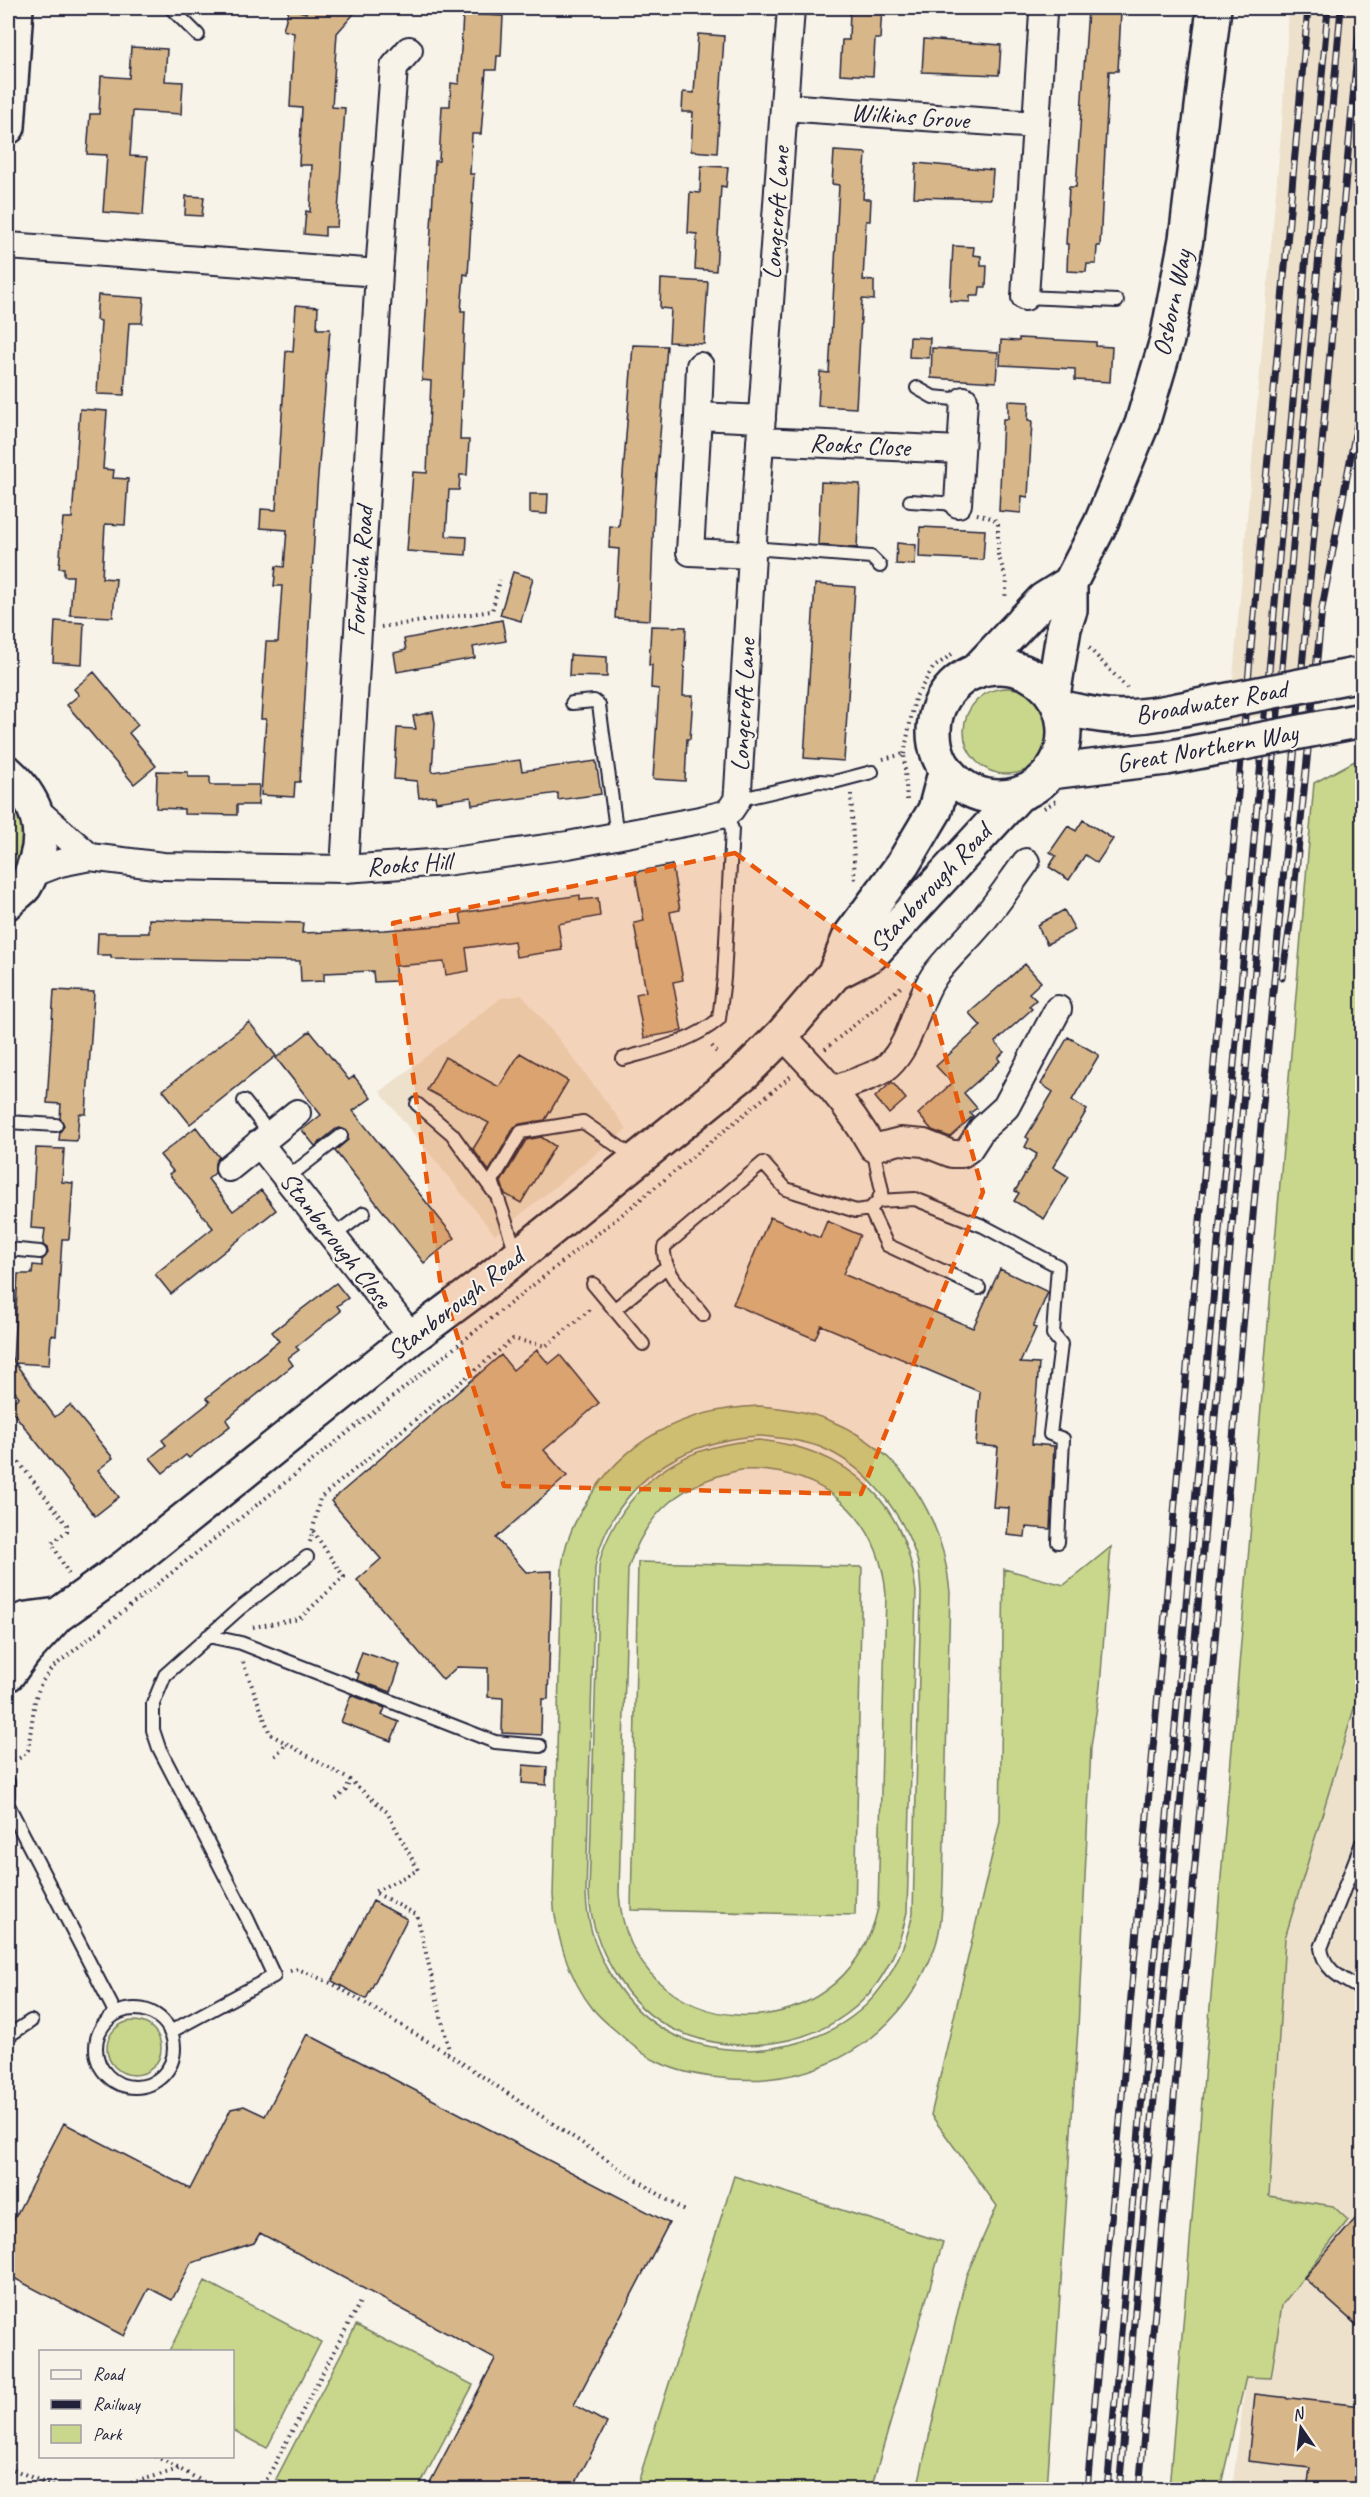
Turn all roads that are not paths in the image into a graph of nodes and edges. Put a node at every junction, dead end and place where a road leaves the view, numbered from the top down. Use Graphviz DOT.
graph roads {
  1 [pos="171,8"];
  2 [pos="791,8"];
  3 [pos="1214,8"];
  4 [pos="1043,13"];
  5 [pos="12,23"];
  6 [pos="198,35"];
  7 [pos="409,50"];
  8 [pos="784,107"];
  9 [pos="1036,125"];
  10 [pos="8,127"];
  11 [pos="8,246"];
  12 [pos="379,273"];
  13 [pos="1025,297"];
  14 [pos="1117,301"];
  15 [pos="700,366"];
  16 [pos="917,388"];
  17 [pos="964,400"];
  18 [pos="698,416"];
  19 [pos="761,430"];
  20 [pos="960,450"];
  21 [pos="910,501"];
  22 [pos="958,504"];
  23 [pos="752,551"];
  24 [pos="880,566"];
  25 [pos="1070,583"];
  26 [pos="975,672"];
  27 [pos="1359,675"];
  28 [pos="1056,701"];
  29 [pos="572,703"];
  30 [pos="1362,720"];
  31 [pos="946,769"];
  32 [pos="872,772"];
  33 [pos="8,773"];
  34 [pos="1058,784"];
  35 [pos="1030,802"];
  36 [pos="731,807"];
  37 [pos="36,810"];
  38 [pos="617,836"];
  39 [pos="90,857"];
  40 [pos="1026,862"];
  41 [pos="344,868"];
  42 [pos="31,874"];
  43 [pos="8,902"];
  44 [pos="835,974"];
  45 [pos="1058,1009"];
  46 [pos="782,1035"];
  47 [pos="623,1059"];
  48 [pos="833,1090"];
  49 [pos="244,1101"];
  50 [pos="417,1104"];
  51 [pos="297,1113"];
  52 [pos="8,1122"];
  53 [pos="56,1125"];
  54 [pos="341,1136"];
  55 [pos="265,1139"];
  56 [pos="873,1148"];
  57 [pos="637,1160"];
  58 [pos="229,1168"];
  59 [pos="287,1178"];
  60 [pos="497,1196"];
  61 [pos="874,1205"];
  62 [pos="364,1213"];
  63 [pos="333,1236"];
  64 [pos="8,1249"];
  65 [pos="40,1252"];
  66 [pos="518,1256"];
  67 [pos="666,1268"];
  68 [pos="592,1284"];
  69 [pos="979,1288"];
  70 [pos="614,1310"];
  71 [pos="703,1315"];
  72 [pos="412,1337"];
  73 [pos="643,1344"];
  74 [pos="1058,1542"];
  75 [pos="307,1557"];
  76 [pos="58,1615"];
  77 [pos="8,1625"];
  78 [pos="208,1636"];
  79 [pos="8,1674"];
  80 [pos="540,1746"];
  81 [pos="8,1782"];
  82 [pos="8,1796"];
  83 [pos="8,1805"];
  84 [pos="1362,1843"];
  85 [pos="1362,1990"];
  86 [pos="116,2014"];
  87 [pos="31,2021"];
  88 [pos="170,2032"];
  89 [pos="8,2036"];
  1 -- 6 [label="lane"];
  2 -- 8 [label="street, Longcroft Lane"];
  3 -- 25 [label="main road, Osborn Way"];
  4 -- 9 [label="street"];
  5 -- 10 [label="main road"];
  7 -- 12 [label="street, Fordwich Road"];
  8 -- 9 [label="street, Wilkins Grove"];
  8 -- 19 [label="street, Longcroft Lane"];
  9 -- 13 [label="street"];
  11 -- 12 [label="street"];
  12 -- 41 [label="street, Fordwich Road"];
  13 -- 14 [label="lane"];
  15 -- 18 [label="street"];
  16 -- 17 [label="lane"];
  17 -- 20 [label="street"];
  18 -- 19 [label="street"];
  18 -- 23 [label="street"];
  19 -- 20 [label="street, Rooks Close"];
  19 -- 23 [label="street, Longcroft Lane"];
  20 -- 22 [label="street"];
  21 -- 22 [label="lane"];
  23 -- 24 [label="lane"];
  23 -- 36 [label="street, Longcroft Lane"];
  25 -- 26 [label="main road"];
  25 -- 28 [label="main road, Osborn Way"];
  26 -- 28 [label="main road"];
  26 -- 31 [label="main road"];
  27 -- 28 [label="main road, Broadwater Road, bridge"];
  28 -- 34 [label="main road"];
  29 -- 38 [label="lane"];
  30 -- 34 [label="main road, Great Northern Way, bridge"];
  31 -- 35 [label="main road"];
  31 -- 44 [label="main road, Stanborough Road"];
  32 -- 36 [label="lane"];
  33 -- 37 [label="main road"];
  34 -- 35 [label="main road"];
  35 -- 44 [label="main road, Stanborough Road"];
  36 -- 38 [label="street, Rooks Hill"];
  36 -- 47 [label="lane"];
  37 -- 39 [label="street"];
  37 -- 42 [label="main road"];
  38 -- 41 [label="street, Rooks Hill"];
  39 -- 41 [label="street, Rooks Hill"];
  39 -- 42 [label="street, Rooks Hill"];
  40 -- 48 [label="street"];
  42 -- 43 [label="main road"];
  44 -- 46 [label="main road, Stanborough Road"];
  45 -- 56 [label="street"];
  46 -- 48 [label="street"];
  46 -- 57 [label="main road, Stanborough Road"];
  48 -- 56 [label="street"];
  49 -- 55 [label="lane"];
  50 -- 60 [label="lane"];
  51 -- 55 [label="street"];
  52 -- 53 [label="lane"];
  54 -- 59 [label="lane"];
  55 -- 58 [label="street"];
  55 -- 59 [label="street, Stanborough Close"];
  56 -- 61 [label="lane"];
  57 -- 60 [label="lane"];
  57 -- 66 [label="main road, Stanborough Road"];
  59 -- 63 [label="street, Stanborough Close"];
  60 -- 66 [label="lane"];
  61 -- 67 [label="lane"];
  61 -- 69 [label="lane"];
  61 -- 74 [label="lane"];
  62 -- 63 [label="lane"];
  63 -- 72 [label="street, Stanborough Close"];
  64 -- 65 [label="lane"];
  66 -- 72 [label="main road, Stanborough Road"];
  67 -- 70 [label="lane"];
  67 -- 71 [label="lane"];
  68 -- 70 [label="lane"];
  70 -- 73 [label="lane"];
  72 -- 76 [label="main road, Stanborough Road"];
  75 -- 78 [label="lane"];
  76 -- 77 [label="main road, Stanborough Road"];
  76 -- 79 [label="main road, Stanborough Road"];
  78 -- 80 [label="lane"];
  78 -- 88 [label="lane"];
  81 -- 82 [label="lane"];
  83 -- 86 [label="lane"];
  84 -- 85 [label="lane"];
  86 -- 88 [label="lane"];
  86 -- 88 [label="lane"];
  87 -- 89 [label="lane"];
}
